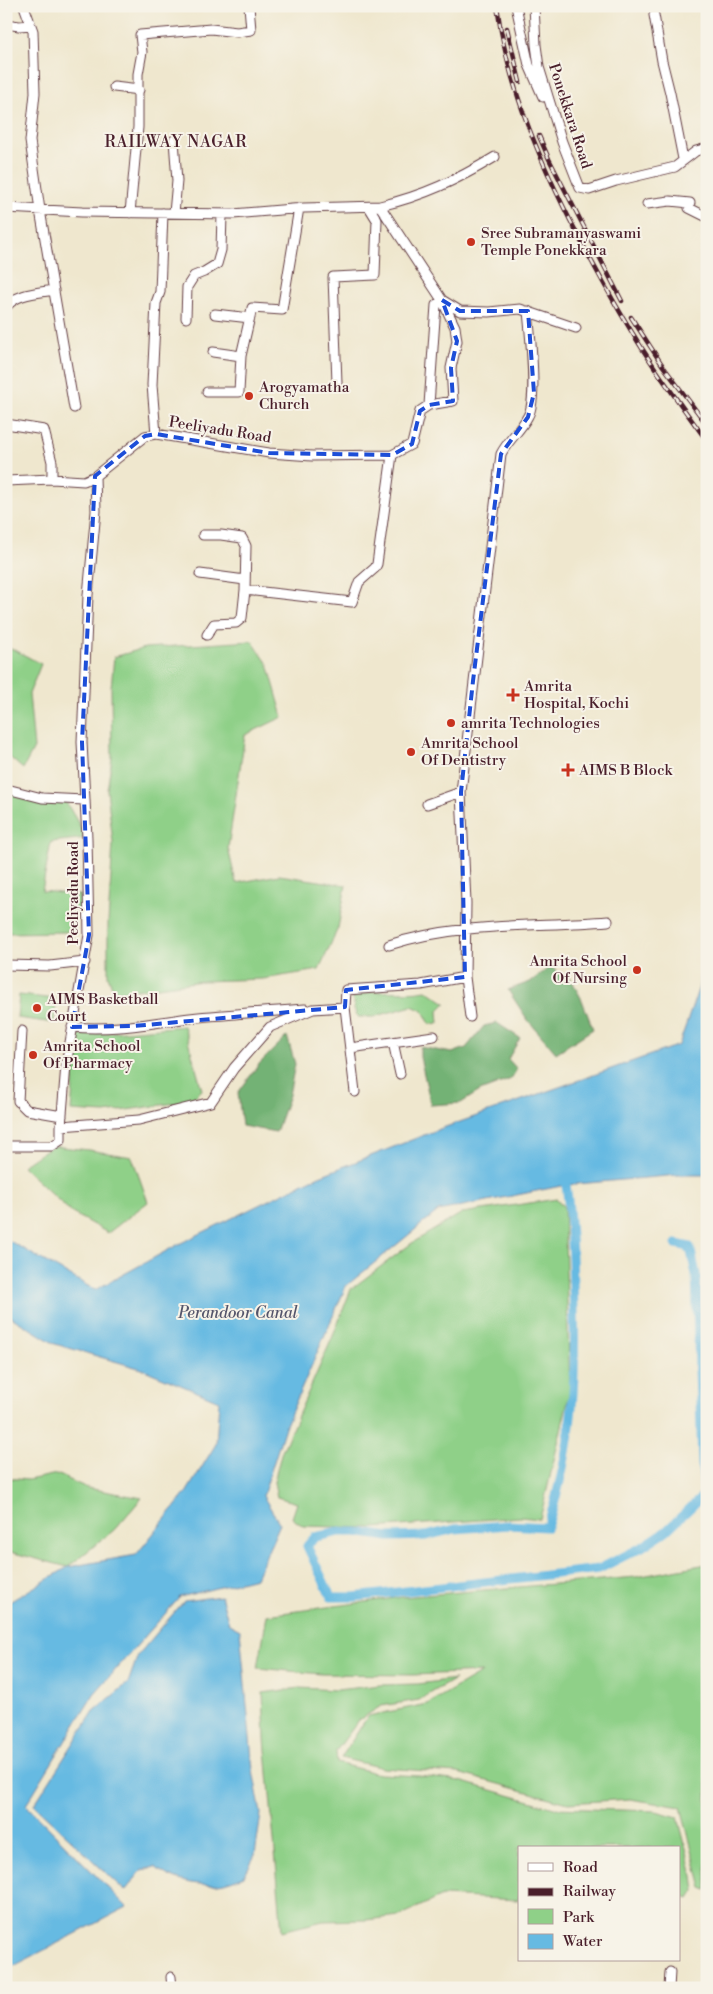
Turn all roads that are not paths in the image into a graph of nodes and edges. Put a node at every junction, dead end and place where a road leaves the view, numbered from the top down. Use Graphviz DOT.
graph roads {
  1 [pos="24,6"];
  2 [pos="249,6"];
  3 [pos="516,6"];
  4 [pos="534,6"];
  5 [pos="654,15"];
  6 [pos="6,24"];
  7 [pos="31,25"];
  8 [pos="114,87"];
  9 [pos="139,90"];
  10 [pos="174,140"];
  11 [pos="562,142"];
  12 [pos="707,148"];
  13 [pos="495,157"];
  14 [pos="683,159"];
  15 [pos="647,204"];
  16 [pos="380,206"];
  17 [pos="370,207"];
  18 [pos="6,208"];
  19 [pos="299,208"];
  20 [pos="40,210"];
  21 [pos="130,213"];
  22 [pos="163,213"];
  23 [pos="174,213"];
  24 [pos="222,214"];
  25 [pos="707,217"];
  26 [pos="54,290"];
  27 [pos="442,300"];
  28 [pos="6,307"];
  29 [pos="528,311"];
  30 [pos="215,314"];
  31 [pos="186,318"];
  32 [pos="250,318"];
  33 [pos="576,328"];
  34 [pos="213,352"];
  35 [pos="241,356"];
  36 [pos="337,383"];
  37 [pos="207,392"];
  38 [pos="429,405"];
  39 [pos="74,408"];
  40 [pos="6,424"];
  41 [pos="156,434"];
  42 [pos="392,455"];
  43 [pos="95,476"];
  44 [pos="52,479"];
  45 [pos="6,481"];
  46 [pos="203,535"];
  47 [pos="200,574"];
  48 [pos="245,580"];
  49 [pos="246,590"];
  50 [pos="207,635"];
  51 [pos="7,789"];
  52 [pos="461,792"];
  53 [pos="84,800"];
  54 [pos="427,804"];
  55 [pos="608,921"];
  56 [pos="465,930"];
  57 [pos="389,945"];
  58 [pos="85,962"];
  59 [pos="6,966"];
  60 [pos="465,977"];
  61 [pos="346,1007"];
  62 [pos="312,1009"];
  63 [pos="470,1017"];
  64 [pos="72,1027"];
  65 [pos="22,1031"];
  66 [pos="434,1036"];
  67 [pos="393,1042"];
  68 [pos="350,1048"];
  69 [pos="400,1074"];
  70 [pos="355,1092"];
  71 [pos="62,1116"];
  72 [pos="62,1126"];
  73 [pos="6,1146"];
  74 [pos="670,1972"];
  75 [pos="171,1977"];
  76 [pos="172,1988"];
  77 [pos="669,1988"];
  1 -- 7 [label="street"];
  2 -- 9 [label="street"];
  3 -- 11 [label="street"];
  4 -- 11 [label="street, Ponekkara Road"];
  5 -- 14 [label="street"];
  6 -- 7 [label="street"];
  7 -- 20 [label="street"];
  8 -- 9 [label="street"];
  9 -- 21 [label="street"];
  10 -- 23 [label="street"];
  11 -- 14 [label="street, Ponekkara Road"];
  12 -- 14 [label="street, Ponekkara Road"];
  13 -- 16 [label="street"];
  15 -- 25 [label="street"];
  16 -- 17 [label="street"];
  16 -- 27 [label="street"];
  17 -- 19 [label="street"];
  17 -- 36 [label="street"];
  18 -- 20 [label="street"];
  19 -- 24 [label="street"];
  19 -- 32 [label="street"];
  20 -- 21 [label="street"];
  20 -- 26 [label="street"];
  21 -- 22 [label="street"];
  22 -- 23 [label="street"];
  22 -- 41 [label="street"];
  23 -- 24 [label="street"];
  24 -- 31 [label="street"];
  26 -- 28 [label="street"];
  26 -- 39 [label="street"];
  27 -- 29 [label="street"];
  27 -- 38 [label="street"];
  27 -- 38 [label="street"];
  29 -- 33 [label="street"];
  29 -- 52 [label="street"];
  30 -- 32 [label="street"];
  32 -- 35 [label="street"];
  34 -- 35 [label="street"];
  35 -- 37 [label="street"];
  38 -- 42 [label="street"];
  40 -- 44 [label="street"];
  41 -- 42 [label="street, Peeliyadu Road"];
  41 -- 43 [label="street, Peeliyadu Road"];
  42 -- 49 [label="street"];
  43 -- 44 [label="street"];
  43 -- 53 [label="street, Peeliyadu Road"];
  44 -- 45 [label="street"];
  46 -- 48 [label="street"];
  47 -- 48 [label="street"];
  48 -- 49 [label="street"];
  49 -- 50 [label="street"];
  51 -- 53 [label="street"];
  52 -- 54 [label="street"];
  52 -- 56 [label="street"];
  53 -- 58 [label="street, Peeliyadu Road"];
  55 -- 56 [label="street"];
  56 -- 57 [label="street"];
  56 -- 60 [label="street"];
  58 -- 59 [label="street"];
  58 -- 64 [label="street, Peeliyadu Road"];
  60 -- 61 [label="street"];
  60 -- 63 [label="street"];
  61 -- 62 [label="street"];
  61 -- 68 [label="street"];
  62 -- 64 [label="street"];
  62 -- 72 [label="street"];
  64 -- 71 [label="street, Peeliyadu Road"];
  65 -- 71 [label="street"];
  66 -- 67 [label="street"];
  67 -- 68 [label="street"];
  67 -- 69 [label="street"];
  68 -- 70 [label="street"];
  71 -- 72 [label="street, Peeliyadu Road"];
  72 -- 73 [label="street"];
  74 -- 77 [label="street"];
  75 -- 76 [label="street"];
}
